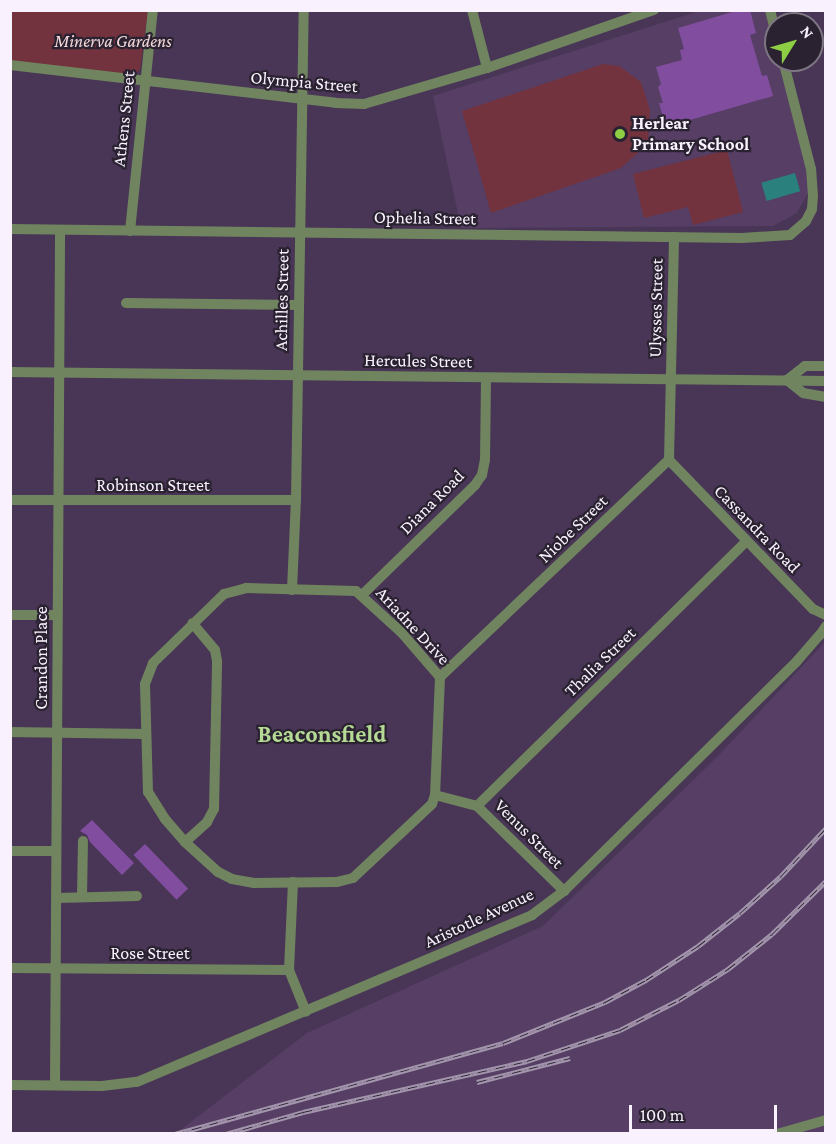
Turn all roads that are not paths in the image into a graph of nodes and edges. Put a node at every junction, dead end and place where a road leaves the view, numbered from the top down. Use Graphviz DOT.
graph roads {
  1 [pos="153,10"];
  2 [pos="304,10"];
  3 [pos="472,10"];
  4 [pos="654,10"];
  5 [pos="621,16"];
  6 [pos="10,65"];
  7 [pos="487,68"];
  8 [pos="786,72"];
  9 [pos="144,81"];
  10 [pos="302,99"];
  11 [pos="10,229"];
  12 [pos="60,230"];
  13 [pos="130,231"];
  14 [pos="300,234"];
  15 [pos="674,237"];
  16 [pos="126,303"];
  17 [pos="298,306"];
  18 [pos="825,366"];
  19 [pos="10,372"];
  20 [pos="59,373"];
  21 [pos="296,375"];
  22 [pos="486,378"];
  23 [pos="671,379"];
  24 [pos="787,380"];
  25 [pos="825,381"];
  26 [pos="825,397"];
  27 [pos="669,460"];
  28 [pos="10,500"];
  29 [pos="296,500"];
  30 [pos="57,501"];
  31 [pos="746,543"];
  32 [pos="292,590"];
  33 [pos="363,595"];
  34 [pos="10,615"];
  35 [pos="57,615"];
  36 [pos="825,615"];
  37 [pos="192,624"];
  38 [pos="825,626"];
  39 [pos="441,677"];
  40 [pos="57,731"];
  41 [pos="10,732"];
  42 [pos="147,734"];
  43 [pos="435,795"];
  44 [pos="477,806"];
  45 [pos="83,841"];
  46 [pos="185,842"];
  47 [pos="10,851"];
  48 [pos="56,851"];
  49 [pos="293,882"];
  50 [pos="564,891"];
  51 [pos="137,896"];
  52 [pos="82,897"];
  53 [pos="57,898"];
  54 [pos="10,968"];
  55 [pos="57,969"];
  56 [pos="289,970"];
  57 [pos="306,1012"];
  58 [pos="10,1085"];
  59 [pos="55,1085"];
  60 [pos="825,1120"];
  61 [pos="777,1134"];
  1 -- 9 [label="street, Athens Street"];
  2 -- 10 [label="street, Achilles Street"];
  3 -- 7 [label="street"];
  4 -- 5 [label="street, Olympia Street"];
  5 -- 7 [label="street, Olympia Street"];
  6 -- 9 [label="street, Olympia Street"];
  7 -- 10 [label="street, Olympia Street"];
  8 -- 15 [label="street, Ophelia Street"];
  9 -- 10 [label="street, Olympia Street"];
  9 -- 13 [label="street, Athens Street"];
  10 -- 14 [label="street, Achilles Street"];
  11 -- 12 [label="street, Ophelia Street"];
  12 -- 13 [label="street, Ophelia Street"];
  12 -- 20 [label="street, Crandon Place"];
  13 -- 14 [label="street, Ophelia Street"];
  14 -- 15 [label="street, Ophelia Street"];
  14 -- 17 [label="street, Achilles Street"];
  15 -- 23 [label="street, Ulysses Street"];
  16 -- 17 [label="street"];
  17 -- 21 [label="street, Achilles Street"];
  18 -- 24 [label="street"];
  19 -- 20 [label="street, Hercules Street"];
  20 -- 21 [label="street, Hercules Street"];
  20 -- 30 [label="street, Crandon Place"];
  21 -- 22 [label="street, Hercules Street"];
  21 -- 29 [label="street, Achilles Street"];
  22 -- 23 [label="street, Hercules Street"];
  22 -- 33 [label="street, Diana Road"];
  23 -- 24 [label="street, Hercules Street"];
  23 -- 27 [label="street"];
  24 -- 25 [label="street, Hercules Street"];
  24 -- 26 [label="street"];
  27 -- 31 [label="street, Cassandra Road"];
  27 -- 39 [label="street, Niobe Street"];
  28 -- 30 [label="street, Robinson Street"];
  29 -- 30 [label="street, Robinson Street"];
  29 -- 32 [label="street, Achilles Street"];
  30 -- 35 [label="street, Crandon Place"];
  31 -- 36 [label="street, Cassandra Road"];
  31 -- 44 [label="street, Thalia Street"];
  32 -- 33 [label="street, Ariadne Drive"];
  32 -- 37 [label="street, Ariadne Drive"];
  33 -- 39 [label="street, Ariadne Drive"];
  34 -- 35 [label="street"];
  35 -- 40 [label="street, Crandon Place"];
  37 -- 42 [label="street, Ariadne Drive"];
  37 -- 46 [label="street"];
  38 -- 50 [label="street, Aristotle Avenue"];
  39 -- 43 [label="street, Ariadne Drive"];
  40 -- 41 [label="street"];
  40 -- 42 [label="street"];
  40 -- 48 [label="street, Crandon Place"];
  42 -- 46 [label="street, Ariadne Drive"];
  43 -- 44 [label="street, Venus Street"];
  43 -- 49 [label="street, Ariadne Drive"];
  44 -- 50 [label="street, Venus Street"];
  45 -- 52 [label="street"];
  46 -- 49 [label="street, Ariadne Drive"];
  47 -- 48 [label="street"];
  48 -- 53 [label="street, Crandon Place"];
  49 -- 56 [label="street"];
  50 -- 57 [label="street, Aristotle Avenue"];
  51 -- 52 [label="street"];
  52 -- 53 [label="street"];
  53 -- 55 [label="street, Crandon Place"];
  54 -- 55 [label="street, Rose Street"];
  55 -- 56 [label="street, Rose Street"];
  55 -- 59 [label="street, Crandon Place"];
  56 -- 57 [label="street"];
  57 -- 59 [label="street, Aristotle Avenue"];
  58 -- 59 [label="street, Aristotle Avenue"];
  60 -- 61 [label="street"];
}
